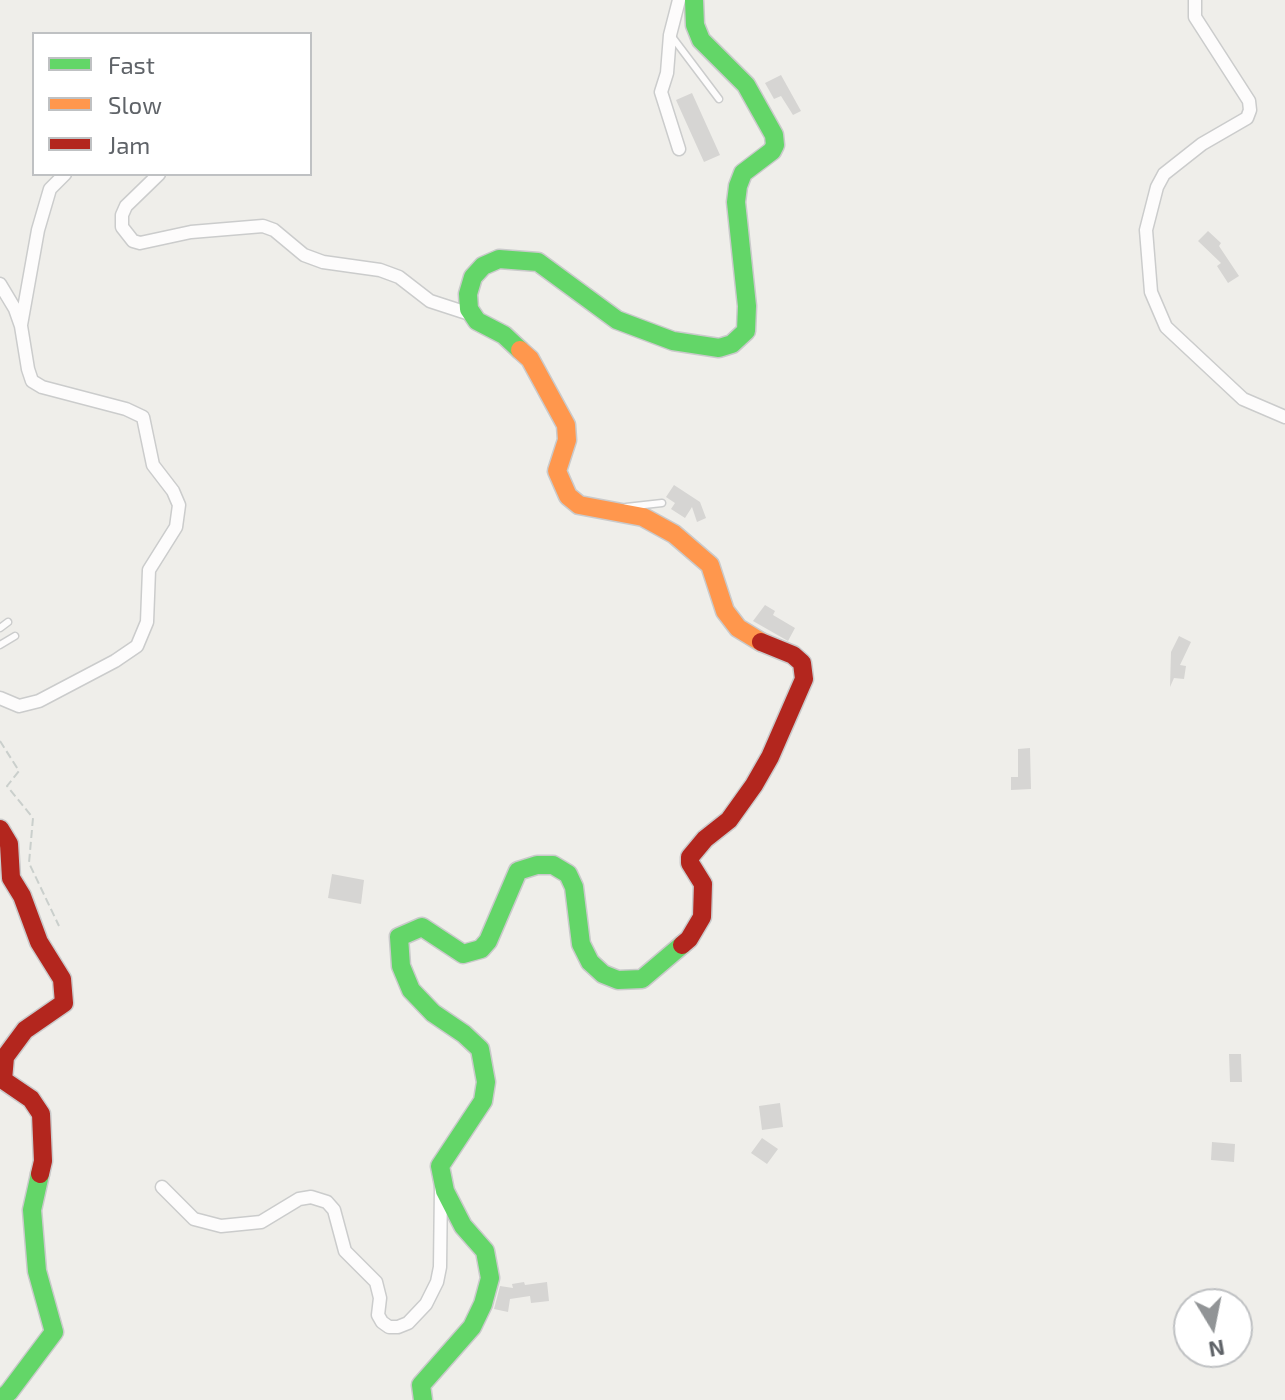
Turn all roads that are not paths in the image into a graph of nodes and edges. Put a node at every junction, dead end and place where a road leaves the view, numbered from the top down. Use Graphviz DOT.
graph roads {
  1 [pos="679,0"];
  2 [pos="694,0"];
  3 [pos="1195,0"];
  4 [pos="670,35"];
  5 [pos="719,99"];
  6 [pos="679,149"];
  7 [pos="63,176"];
  8 [pos="157,176"];
  9 [pos="0,284"];
  10 [pos="473,315"];
  11 [pos="21,326"];
  12 [pos="1285,417"];
  13 [pos="662,503"];
  14 [pos="607,510"];
  15 [pos="8,622"];
  16 [pos="0,628"];
  17 [pos="15,636"];
  18 [pos="0,645"];
  19 [pos="0,698"];
  20 [pos="0,829"];
  21 [pos="441,1178"];
  22 [pos="162,1187"];
  23 [pos="0,1400"];
  24 [pos="423,1400"];
  1 -- 4 [label="street"];
  2 -- 10 [label="street"];
  3 -- 12 [label="street"];
  4 -- 5 [label="lane"];
  4 -- 6 [label="street"];
  7 -- 11 [label="street"];
  8 -- 10 [label="street"];
  9 -- 11 [label="street"];
  10 -- 14 [label="street"];
  11 -- 19 [label="street"];
  13 -- 14 [label="lane"];
  14 -- 21 [label="street"];
  15 -- 16 [label="lane"];
  17 -- 18 [label="lane"];
  20 -- 23 [label="street"];
  21 -- 22 [label="street"];
  21 -- 24 [label="street"];
}
